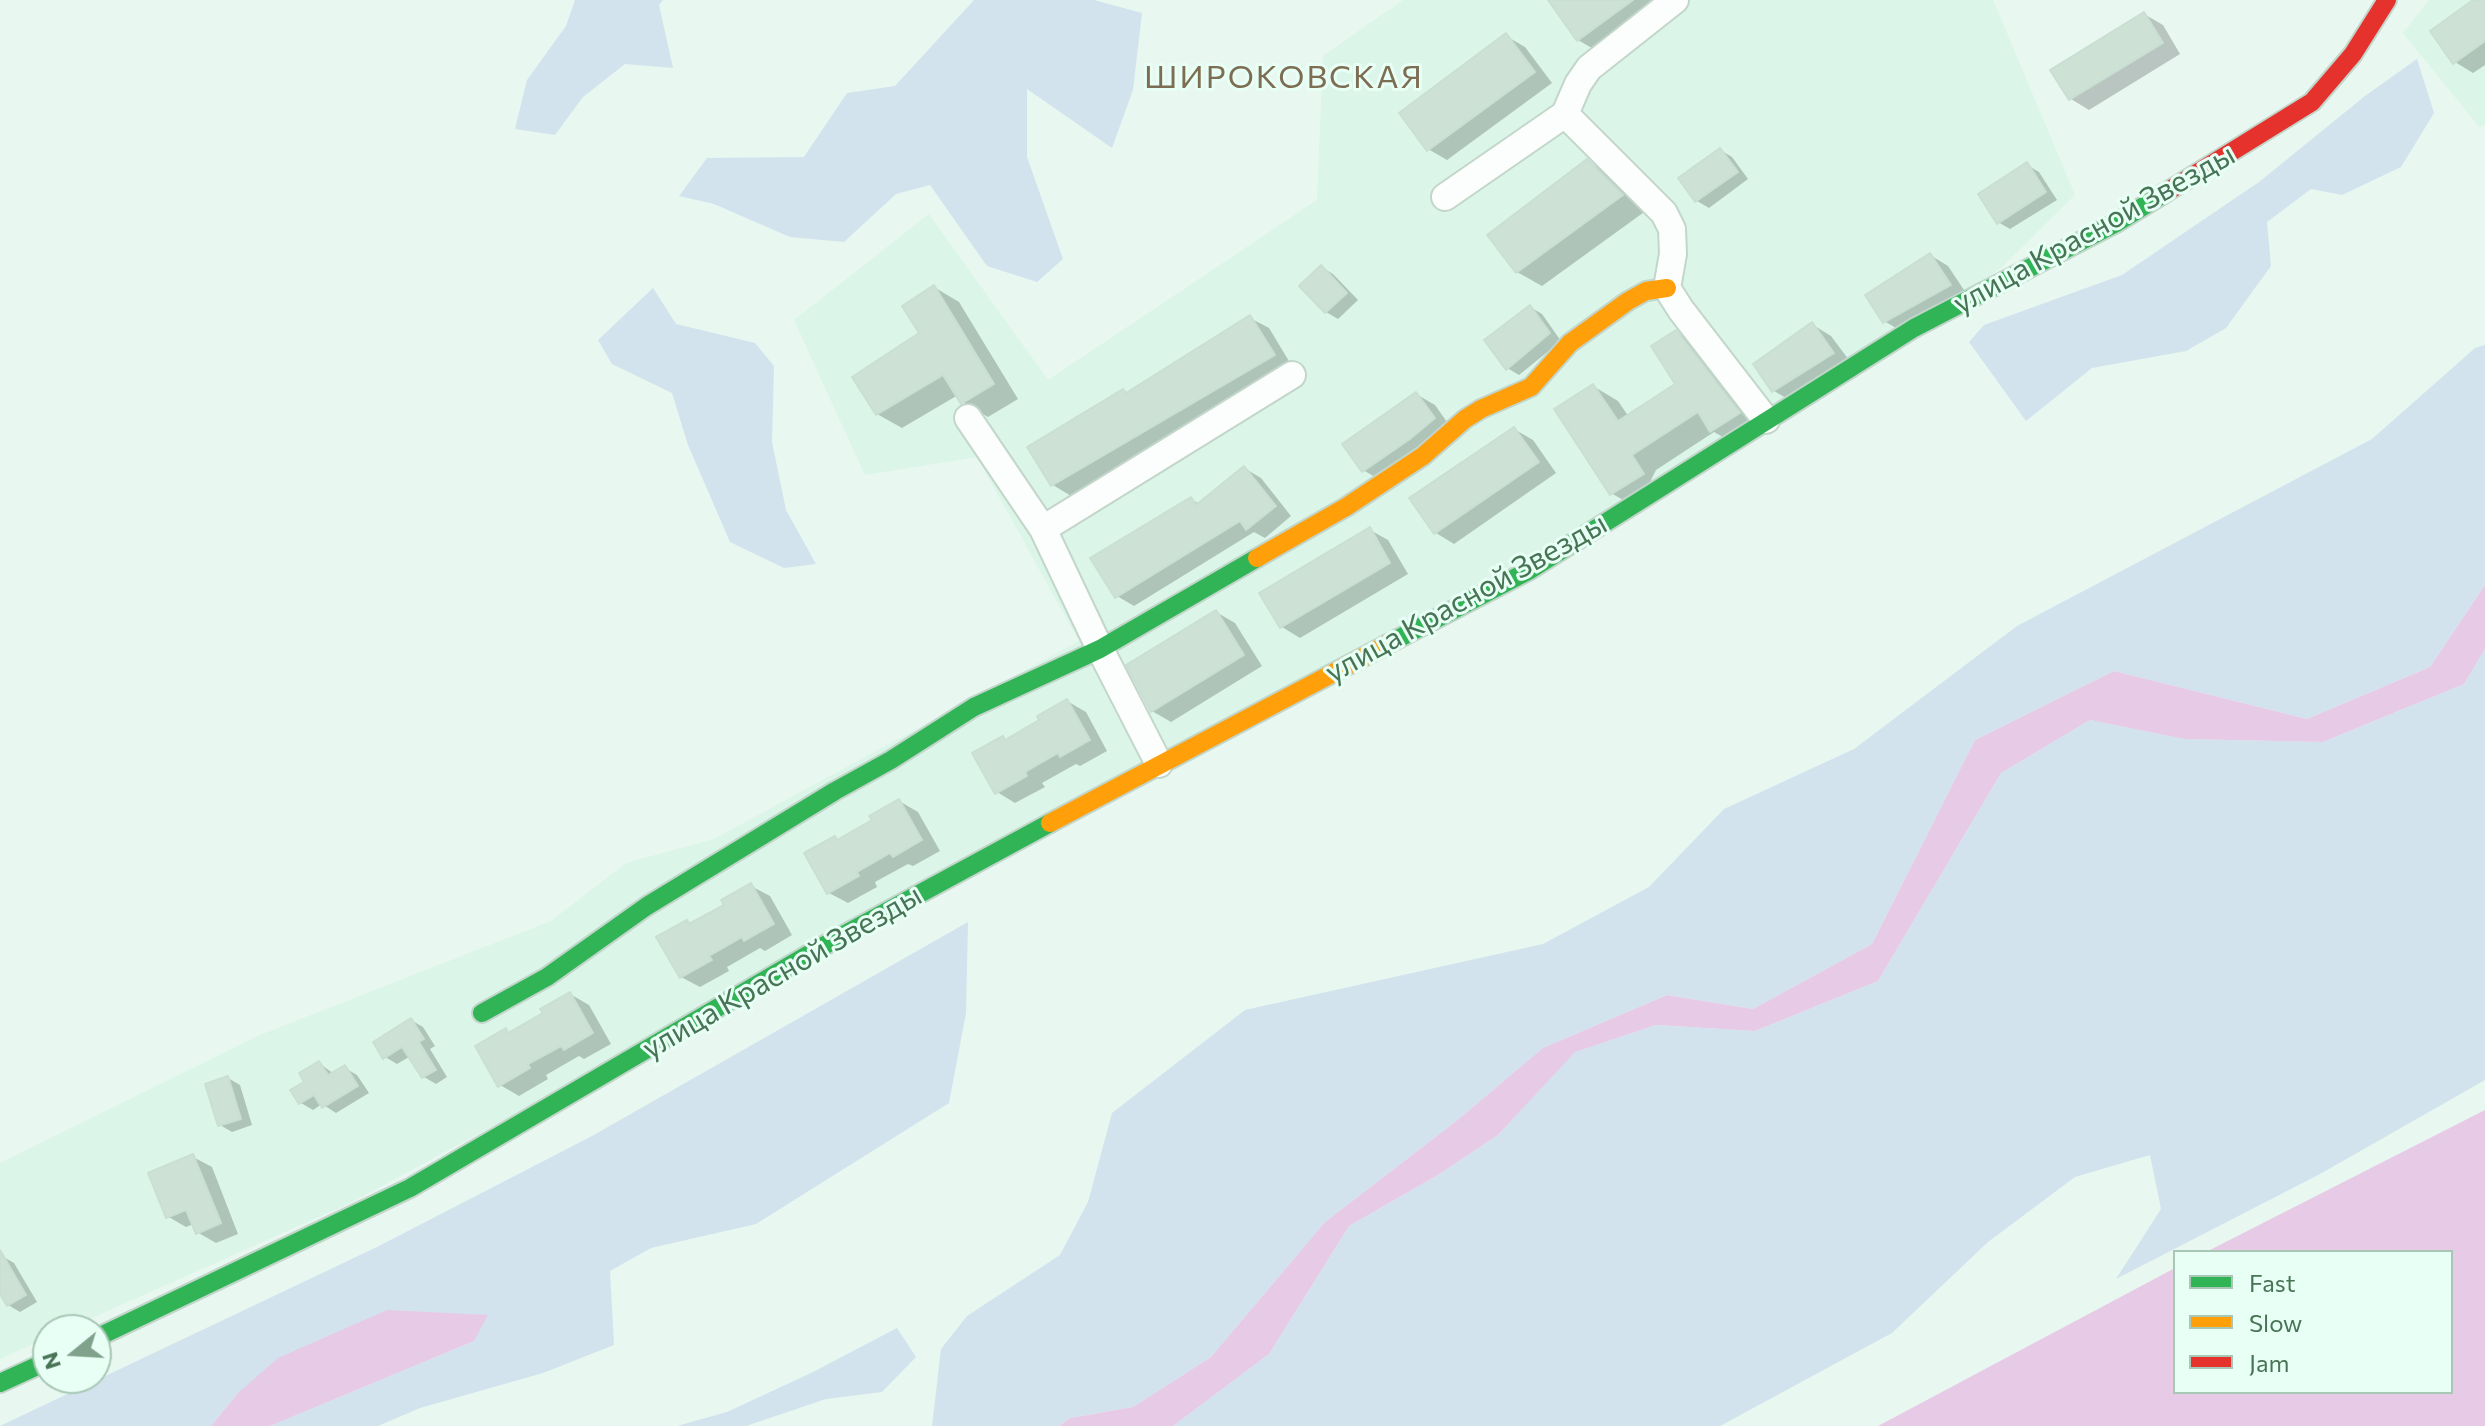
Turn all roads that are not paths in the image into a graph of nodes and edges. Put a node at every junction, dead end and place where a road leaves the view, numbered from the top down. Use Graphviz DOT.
graph roads {
  1 [pos="1675,0"];
  2 [pos="2387,0"];
  3 [pos="1565,114"];
  4 [pos="1445,197"];
  5 [pos="1667,288"];
  6 [pos="1292,375"];
  7 [pos="968,418"];
  8 [pos="1766,420"];
  9 [pos="1043,529"];
  10 [pos="1100,649"];
  11 [pos="1159,764"];
  12 [pos="482,1013"];
  13 [pos="112,1330"];
  14 [pos="32,1368"];
  15 [pos="0,1383"];
  1 -- 3 [label="street"];
  2 -- 8 [label="street, улица Красной Звезды"];
  3 -- 4 [label="street"];
  3 -- 5 [label="street"];
  5 -- 8 [label="street"];
  5 -- 10 [label="street"];
  6 -- 9 [label="street"];
  7 -- 9 [label="street"];
  8 -- 11 [label="street, улица Красной Звезды"];
  9 -- 10 [label="street"];
  10 -- 11 [label="street"];
  10 -- 12 [label="street"];
  11 -- 13 [label="street, улица Красной Звезды"];
  14 -- 15 [label="street"];
}
